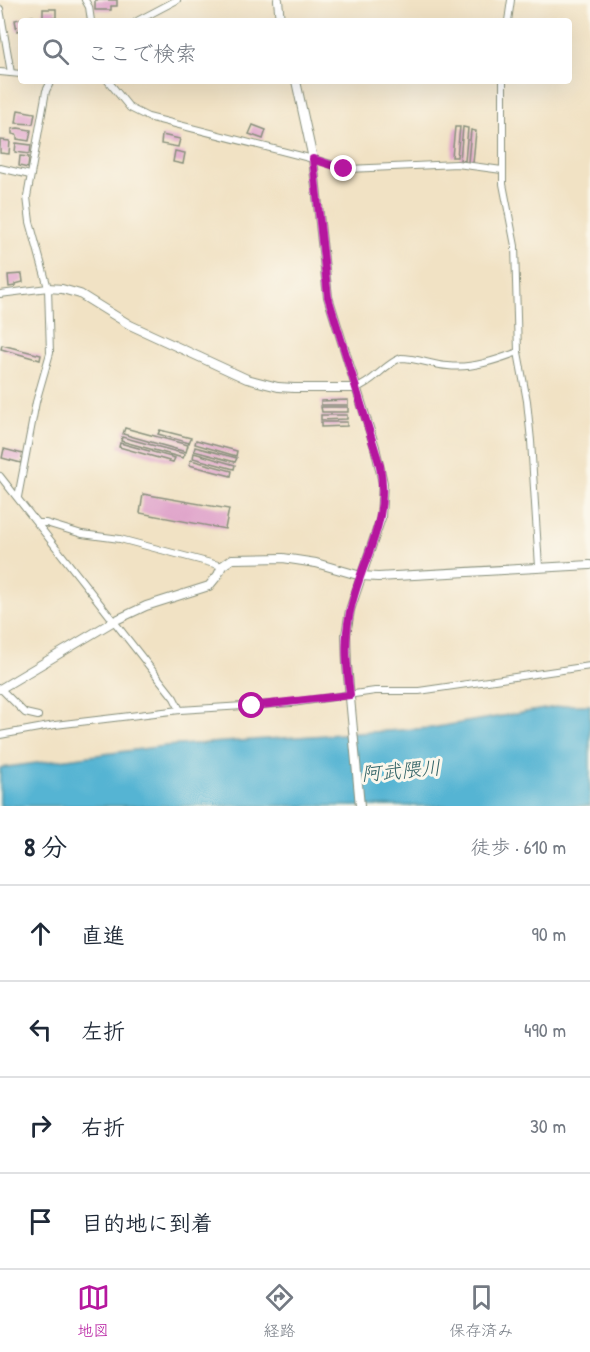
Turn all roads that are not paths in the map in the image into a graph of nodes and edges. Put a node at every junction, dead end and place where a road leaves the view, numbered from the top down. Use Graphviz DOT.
graph roads {
  1 [pos="85,0"];
  2 [pos="177,0"];
  3 [pos="278,0"];
  4 [pos="511,0"];
  5 [pos="0,9"];
  6 [pos="90,18"];
  7 [pos="142,18"];
  8 [pos="280,18"];
  9 [pos="508,18"];
  10 [pos="0,72"];
  11 [pos="10,73"];
  12 [pos="18,74"];
  13 [pos="50,84"];
  14 [pos="110,84"];
  15 [pos="297,84"];
  16 [pos="503,84"];
  17 [pos="313,159"];
  18 [pos="0,168"];
  19 [pos="502,170"];
  20 [pos="30,175"];
  21 [pos="48,288"];
  22 [pos="0,294"];
  23 [pos="518,352"];
  24 [pos="356,388"];
  25 [pos="0,476"];
  26 [pos="18,497"];
  27 [pos="38,523"];
  28 [pos="590,565"];
  29 [pos="222,566"];
  30 [pos="538,567"];
  31 [pos="361,576"];
  32 [pos="114,621"];
  33 [pos="590,666"];
  34 [pos="1,688"];
  35 [pos="350,695"];
  36 [pos="180,710"];
  37 [pos="38,716"];
  38 [pos="0,735"];
  39 [pos="360,806"];
  1 -- 6 [label="street"];
  2 -- 7 [label="street"];
  3 -- 8 [label="street"];
  4 -- 9 [label="street"];
  5 -- 11 [label="street"];
  10 -- 11 [label="street"];
  11 -- 12 [label="street"];
  13 -- 20 [label="street"];
  14 -- 17 [label="street"];
  15 -- 17 [label="street"];
  16 -- 19 [label="street"];
  17 -- 19 [label="street"];
  17 -- 24 [label="street"];
  18 -- 20 [label="street"];
  19 -- 23 [label="street"];
  20 -- 21 [label="street"];
  21 -- 22 [label="street"];
  21 -- 24 [label="street"];
  21 -- 26 [label="street"];
  23 -- 24 [label="street"];
  23 -- 30 [label="street"];
  24 -- 31 [label="street"];
  25 -- 26 [label="street"];
  26 -- 27 [label="street"];
  27 -- 29 [label="street"];
  27 -- 32 [label="street"];
  28 -- 30 [label="street"];
  29 -- 31 [label="street"];
  29 -- 32 [label="street"];
  30 -- 31 [label="street"];
  31 -- 35 [label="street"];
  32 -- 34 [label="street"];
  32 -- 36 [label="street"];
  33 -- 35 [label="street"];
  34 -- 37 [label="street"];
  35 -- 36 [label="street"];
  35 -- 39 [label="street"];
  36 -- 38 [label="street"];
}
